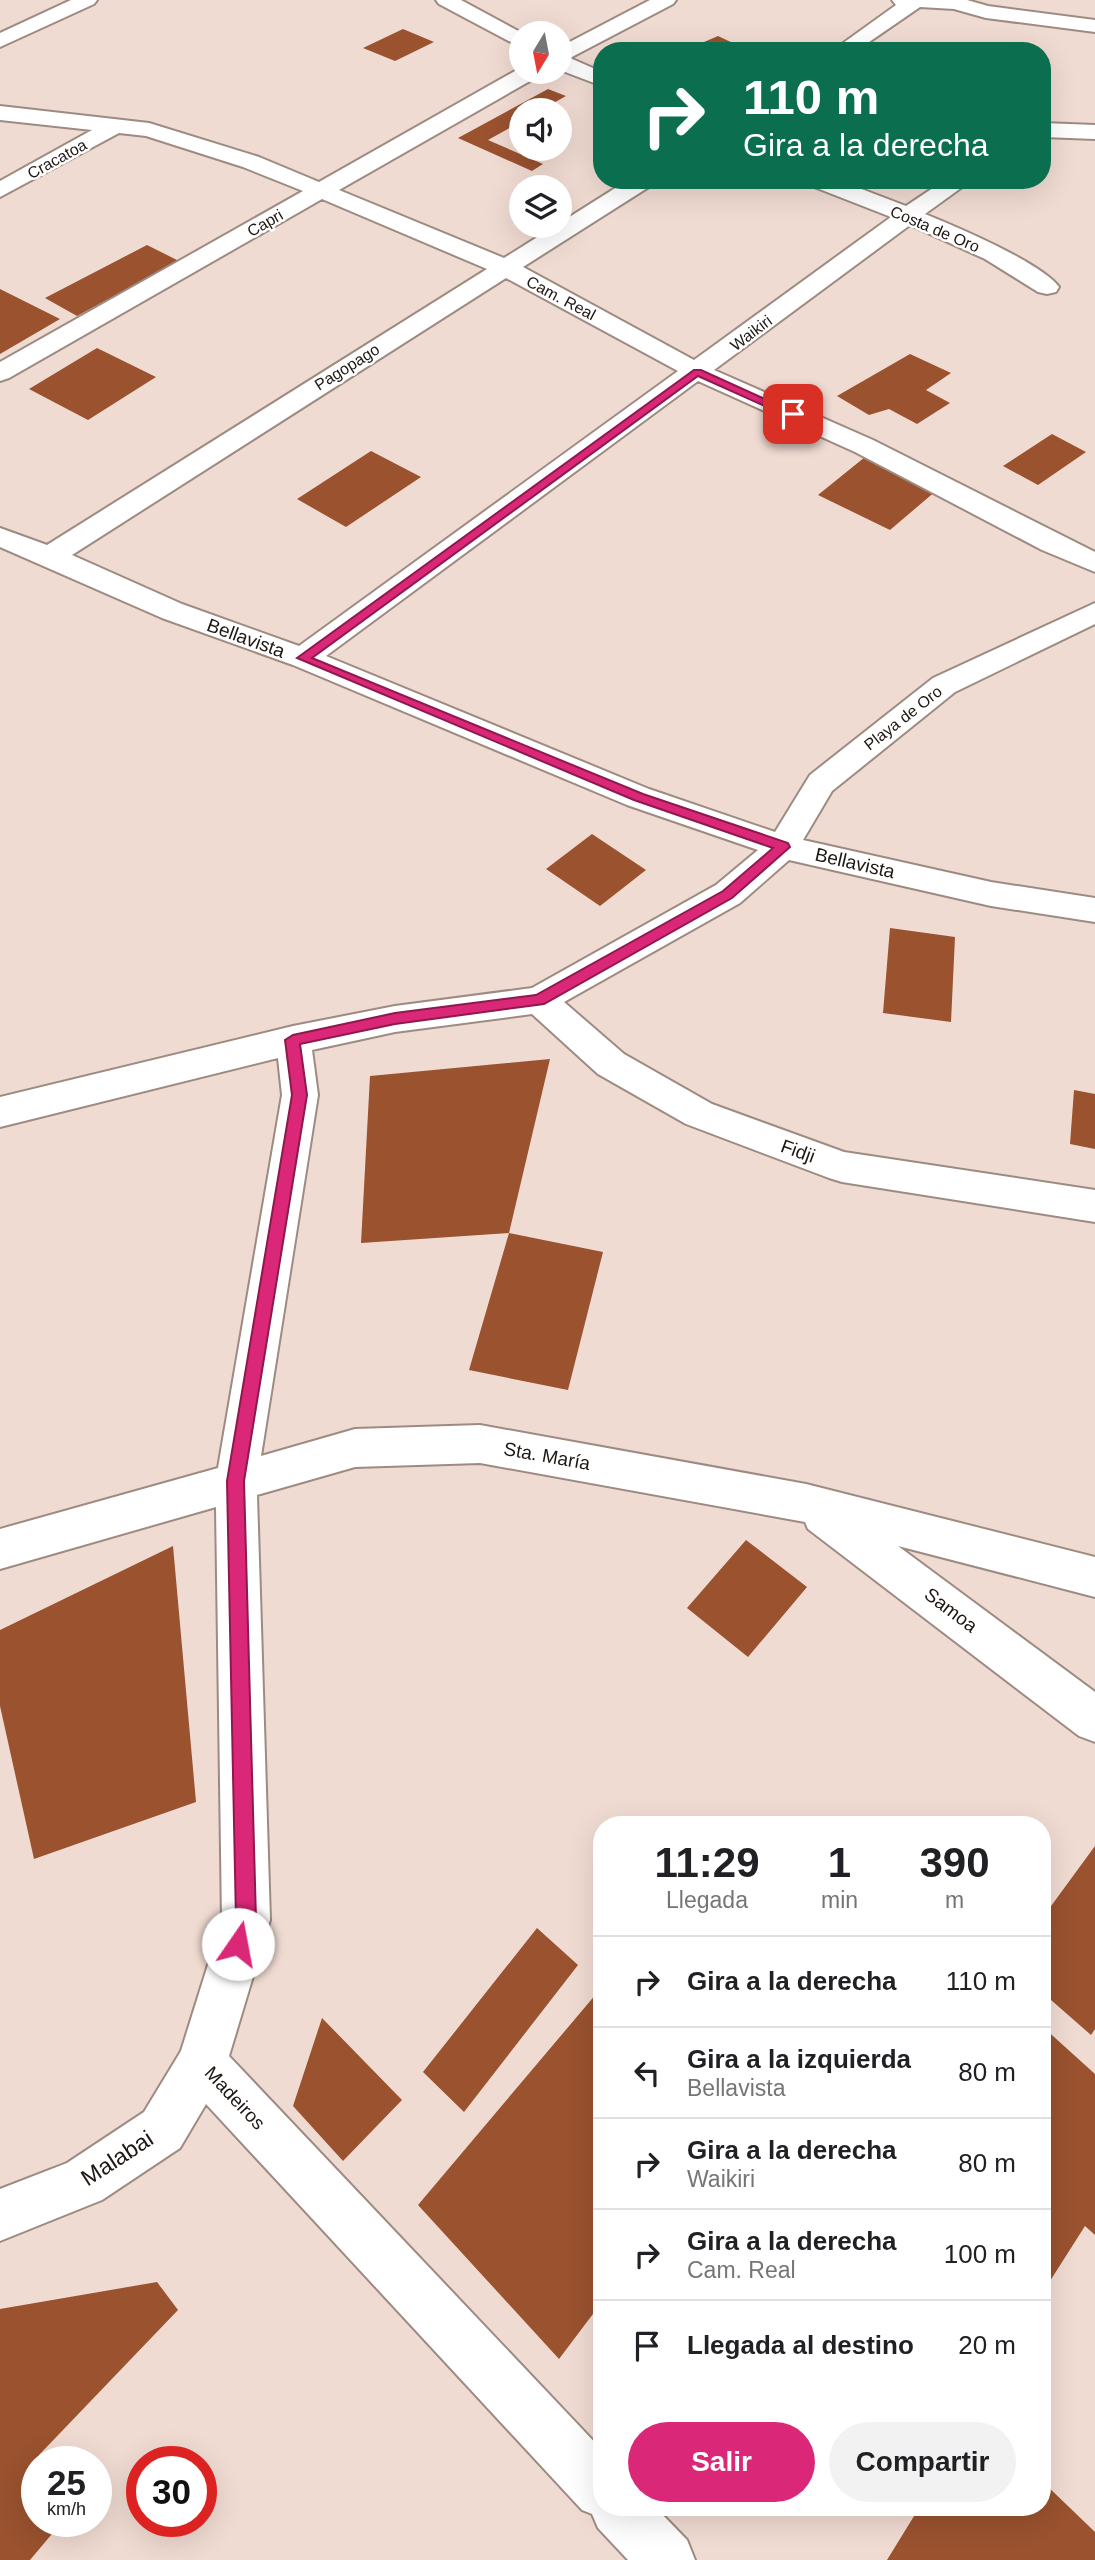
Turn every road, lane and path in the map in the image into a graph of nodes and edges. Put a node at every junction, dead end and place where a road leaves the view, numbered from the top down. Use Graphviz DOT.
graph roads {
  1 [pos="88,0"];
  2 [pos="446,0"];
  3 [pos="666,0"];
  4 [pos="908,1"];
  5 [pos="955,1"];
  6 [pos="1095,26"];
  7 [pos="509,35"];
  8 [pos="0,41"];
  9 [pos="854,42"];
  10 [pos="572,49"];
  11 [pos="572,67"];
  12 [pos="593,76"];
  13 [pos="509,83"];
  14 [pos="0,113"];
  15 [pos="114,127"];
  16 [pos="1051,130"];
  17 [pos="1095,132"];
  18 [pos="630,189"];
  19 [pos="840,189"];
  20 [pos="948,189"];
  21 [pos="0,190"];
  22 [pos="322,191"];
  23 [pos="907,216"];
  24 [pos="504,267"];
  25 [pos="1047,287"];
  26 [pos="698,372"];
  27 [pos="0,373"];
  28 [pos="0,537"];
  29 [pos="50,556"];
  30 [pos="1095,563"];
  31 [pos="1095,612"];
  32 [pos="303,658"];
  33 [pos="783,847"];
  34 [pos="1095,910"];
  35 [pos="539,1000"];
  36 [pos="293,1040"];
  37 [pos="0,1112"];
  38 [pos="1095,1206"];
  39 [pos="236,1481"];
  40 [pos="806,1503"];
  41 [pos="0,1549"];
  42 [pos="1095,1577"];
  43 [pos="1095,1720"];
  44 [pos="202,2063"];
  45 [pos="0,2216"];
  46 [pos="593,2480"];
  47 [pos="626,2516"];
  48 [pos="667,2560"];
  1 -- 8 [label="street"];
  2 -- 7 [label="street"];
  3 -- 10 [label="street"];
  4 -- 5 [label="street"];
  4 -- 9 [label="street"];
  5 -- 6 [label="street"];
  11 -- 12 [label="street"];
  13 -- 22 [label="street, Capri"];
  14 -- 15 [label="street, Cam. Real"];
  15 -- 21 [label="street, Cracatoa"];
  15 -- 22 [label="street, Cam. Real"];
  16 -- 17 [label="street"];
  18 -- 24 [label="street, Pagopago"];
  19 -- 23 [label="street, Costa de Oro"];
  20 -- 23 [label="street, Waikiri"];
  22 -- 24 [label="street, Cam. Real"];
  22 -- 27 [label="street, Capri"];
  23 -- 25 [label="street, Costa de Oro"];
  23 -- 26 [label="street, Waikiri"];
  24 -- 26 [label="street, Cam. Real"];
  24 -- 29 [label="street, Pagopago"];
  26 -- 30 [label="street, Cam. Real"];
  26 -- 32 [label="street, Waikiri"];
  28 -- 29 [label="street, Bellavista"];
  29 -- 32 [label="street, Bellavista"];
  31 -- 33 [label="street, Playa de Oro"];
  32 -- 33 [label="street, Bellavista"];
  33 -- 34 [label="street, Bellavista"];
  33 -- 35 [label="street, Playa de Oro"];
  35 -- 36 [label="street"];
  35 -- 38 [label="street, Fidji"];
  36 -- 37 [label="street"];
  36 -- 39 [label="street, Madeiros"];
  39 -- 40 [label="street, Sta. María"];
  39 -- 41 [label="street, Sta. María"];
  39 -- 44 [label="street, Madeiros"];
  40 -- 42 [label="street, Sta. María"];
  40 -- 43 [label="street, Samoa"];
  44 -- 45 [label="street, Malabai"];
  44 -- 46 [label="street, Madeiros"];
  47 -- 48 [label="street"];
}
